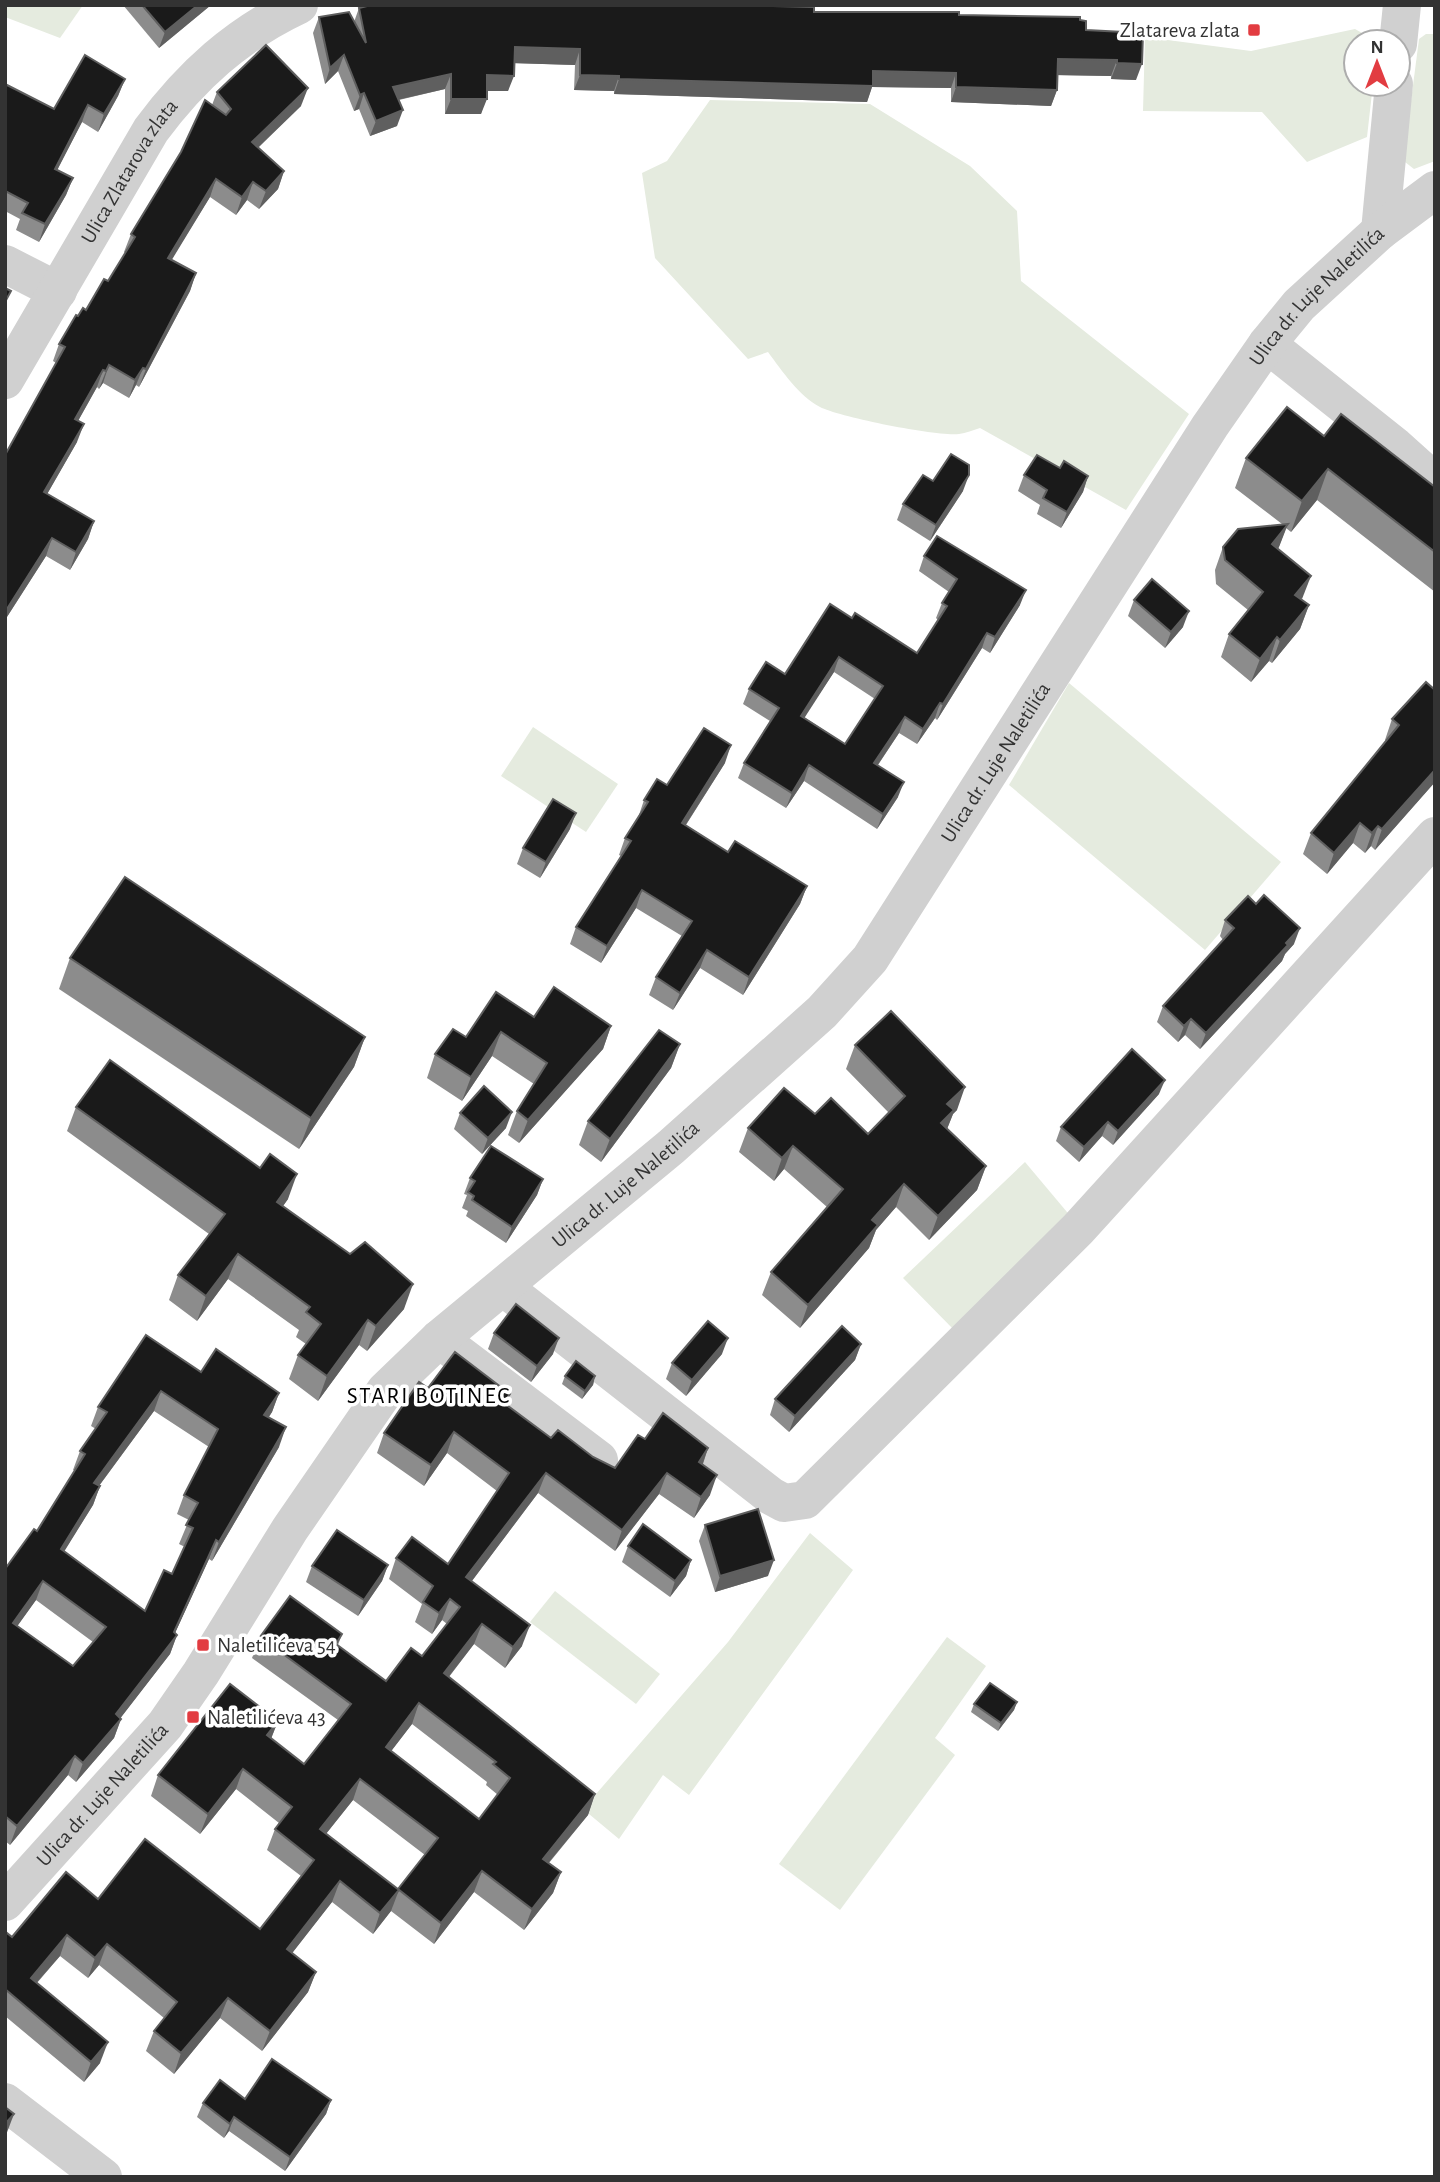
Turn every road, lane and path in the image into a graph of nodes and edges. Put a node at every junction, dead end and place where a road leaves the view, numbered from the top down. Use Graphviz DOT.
graph roads {
  1 [pos="299,5"];
  2 [pos="1402,5"];
  3 [pos="1400,28"];
  4 [pos="1393,98"];
  5 [pos="1435,190"];
  6 [pos="1380,231"];
  7 [pos="5,264"];
  8 [pos="58,291"];
  9 [pos="1267,344"];
  10 [pos="5,380"];
  11 [pos="1435,482"];
  12 [pos="1435,836"];
  13 [pos="503,1287"];
  14 [pos="439,1339"];
  15 [pos="599,1460"];
  16 [pos="5,1902"];
  17 [pos="5,2102"];
  18 [pos="103,2177"];
  1 -- 8 [label="street, Ulica Zlatarova zlata"];
  2 -- 3 [label="street"];
  4 -- 6 [label="street"];
  5 -- 6 [label="street, Ulica dr. Luje Naletilića"];
  6 -- 9 [label="street, Ulica dr. Luje Naletilića"];
  7 -- 8 [label="street"];
  8 -- 10 [label="street, Ulica Zlatarova zlata"];
  9 -- 11 [label="street"];
  9 -- 13 [label="street, Ulica dr. Luje Naletilića"];
  12 -- 13 [label="street"];
  13 -- 14 [label="street, Ulica dr. Luje Naletilića"];
  14 -- 15 [label="street"];
  14 -- 16 [label="street, Ulica dr. Luje Naletilića"];
  17 -- 18 [label="street"];
}
